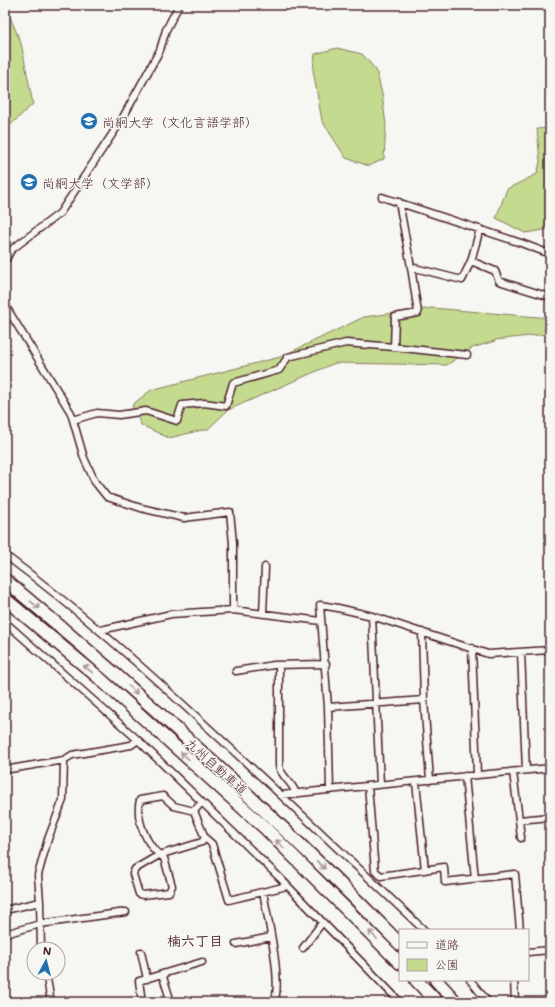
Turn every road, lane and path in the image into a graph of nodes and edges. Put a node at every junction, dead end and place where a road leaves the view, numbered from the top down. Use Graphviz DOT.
graph roads {
  1 [pos="179,5"];
  2 [pos="382,197"];
  3 [pos="399,202"];
  4 [pos="480,229"];
  5 [pos="550,254"];
  6 [pos="5,261"];
  7 [pos="471,261"];
  8 [pos="411,267"];
  9 [pos="550,297"];
  10 [pos="5,305"];
  11 [pos="394,347"];
  12 [pos="466,355"];
  13 [pos="73,420"];
  14 [pos="5,555"];
  15 [pos="265,567"];
  16 [pos="5,580"];
  17 [pos="5,599"];
  18 [pos="233,610"];
  19 [pos="263,614"];
  20 [pos="372,616"];
  21 [pos="321,621"];
  22 [pos="5,622"];
  23 [pos="101,630"];
  24 [pos="422,632"];
  25 [pos="472,648"];
  26 [pos="550,650"];
  27 [pos="521,652"];
  28 [pos="326,664"];
  29 [pos="279,665"];
  30 [pos="236,671"];
  31 [pos="424,700"];
  32 [pos="376,704"];
  33 [pos="328,707"];
  34 [pos="138,740"];
  35 [pos="64,760"];
  36 [pos="550,768"];
  37 [pos="10,769"];
  38 [pos="526,770"];
  39 [pos="513,772"];
  40 [pos="477,774"];
  41 [pos="465,776"];
  42 [pos="430,780"];
  43 [pos="416,782"];
  44 [pos="380,784"];
  45 [pos="368,786"];
  46 [pos="330,790"];
  47 [pos="296,794"];
  48 [pos="281,795"];
  49 [pos="202,802"];
  50 [pos="194,811"];
  51 [pos="550,817"];
  52 [pos="518,820"];
  53 [pos="204,838"];
  54 [pos="521,838"];
  55 [pos="159,855"];
  56 [pos="425,870"];
  57 [pos="475,879"];
  58 [pos="287,886"];
  59 [pos="263,892"];
  60 [pos="40,902"];
  61 [pos="5,910"];
  62 [pos="126,912"];
  63 [pos="322,923"];
  64 [pos="40,924"];
  65 [pos="423,929"];
  66 [pos="520,929"];
  67 [pos="5,934"];
  68 [pos="271,937"];
  69 [pos="41,941"];
  70 [pos="399,943"];
  71 [pos="236,944"];
  72 [pos="303,948"];
  73 [pos="550,950"];
  74 [pos="140,952"];
  75 [pos="529,952"];
  76 [pos="202,962"];
  77 [pos="399,962"];
  78 [pos="162,974"];
  79 [pos="147,978"];
  80 [pos="47,981"];
  81 [pos="417,981"];
  82 [pos="437,981"];
  83 [pos="471,981"];
  84 [pos="514,981"];
  85 [pos="51,1002"];
  86 [pos="142,1002"];
  87 [pos="170,1002"];
  88 [pos="274,1002"];
  89 [pos="400,1002"];
  90 [pos="437,1002"];
  91 [pos="456,1002"];
  92 [pos="488,1002"];
  93 [pos="515,1002"];
  1 -- 6 [label="street"];
  2 -- 3 [label="street"];
  3 -- 4 [label="street"];
  3 -- 8 [label="street"];
  4 -- 5 [label="street"];
  4 -- 7 [label="street"];
  7 -- 8 [label="street"];
  7 -- 9 [label="street"];
  8 -- 11 [label="street"];
  10 -- 13 [label="street"];
  11 -- 12 [label="street"];
  11 -- 13 [label="street"];
  13 -- 18 [label="street"];
  14 -- 23 [label="street"];
  15 -- 19 [label="street"];
  16 -- 70 [label="highway, 九州自動車道, one-way"];
  77 -- 17 [label="highway, 九州自動車道, one-way"];
  18 -- 19 [label="street"];
  18 -- 23 [label="street"];
  19 -- 21 [label="street"];
  20 -- 21 [label="street"];
  20 -- 24 [label="street"];
  20 -- 32 [label="street"];
  21 -- 28 [label="street"];
  22 -- 34 [label="street"];
  23 -- 48 [label="street"];
  24 -- 25 [label="street"];
  24 -- 31 [label="street"];
  25 -- 27 [label="street"];
  25 -- 40 [label="street"];
  26 -- 27 [label="street"];
  27 -- 38 [label="street"];
  28 -- 29 [label="street"];
  28 -- 33 [label="street"];
  29 -- 30 [label="street"];
  29 -- 47 [label="street"];
  31 -- 32 [label="street"];
  31 -- 42 [label="street"];
  32 -- 33 [label="street"];
  32 -- 44 [label="street"];
  33 -- 46 [label="street"];
  34 -- 35 [label="street"];
  34 -- 49 [label="street"];
  35 -- 37 [label="street"];
  35 -- 60 [label="street"];
  36 -- 38 [label="street"];
  38 -- 39 [label="street"];
  39 -- 40 [label="street"];
  39 -- 52 [label="street"];
  40 -- 41 [label="street"];
  41 -- 42 [label="street"];
  41 -- 57 [label="street"];
  42 -- 43 [label="street"];
  43 -- 44 [label="street"];
  43 -- 56 [label="street"];
  44 -- 45 [label="street"];
  45 -- 46 [label="street"];
  45 -- 56 [label="street"];
  46 -- 47 [label="street"];
  47 -- 48 [label="street"];
  48 -- 65 [label="street"];
  49 -- 50 [label="street"];
  49 -- 58 [label="street"];
  50 -- 53 [label="street"];
  50 -- 55 [label="street"];
  51 -- 52 [label="street"];
  52 -- 54 [label="street"];
  53 -- 55 [label="street"];
  53 -- 59 [label="street"];
  55 -- 55 [label="street"];
  56 -- 57 [label="street"];
  57 -- 66 [label="street"];
  58 -- 59 [label="street"];
  58 -- 63 [label="street"];
  59 -- 68 [label="street"];
  60 -- 61 [label="street"];
  60 -- 64 [label="street"];
  62 -- 64 [label="street"];
  63 -- 72 [label="street"];
  63 -- 89 [label="street"];
  64 -- 67 [label="street"];
  64 -- 69 [label="street"];
  68 -- 71 [label="street"];
  68 -- 88 [label="street"];
  73 -- 75 [label="street"];
  74 -- 79 [label="street"];
  76 -- 78 [label="street"];
  78 -- 79 [label="street"];
  78 -- 87 [label="street"];
  79 -- 86 [label="street"];
  80 -- 85 [label="street"];
  81 -- 90 [label="highway"];
  82 -- 91 [label="highway"];
  83 -- 92 [label="street"];
  84 -- 93 [label="street"];
}
